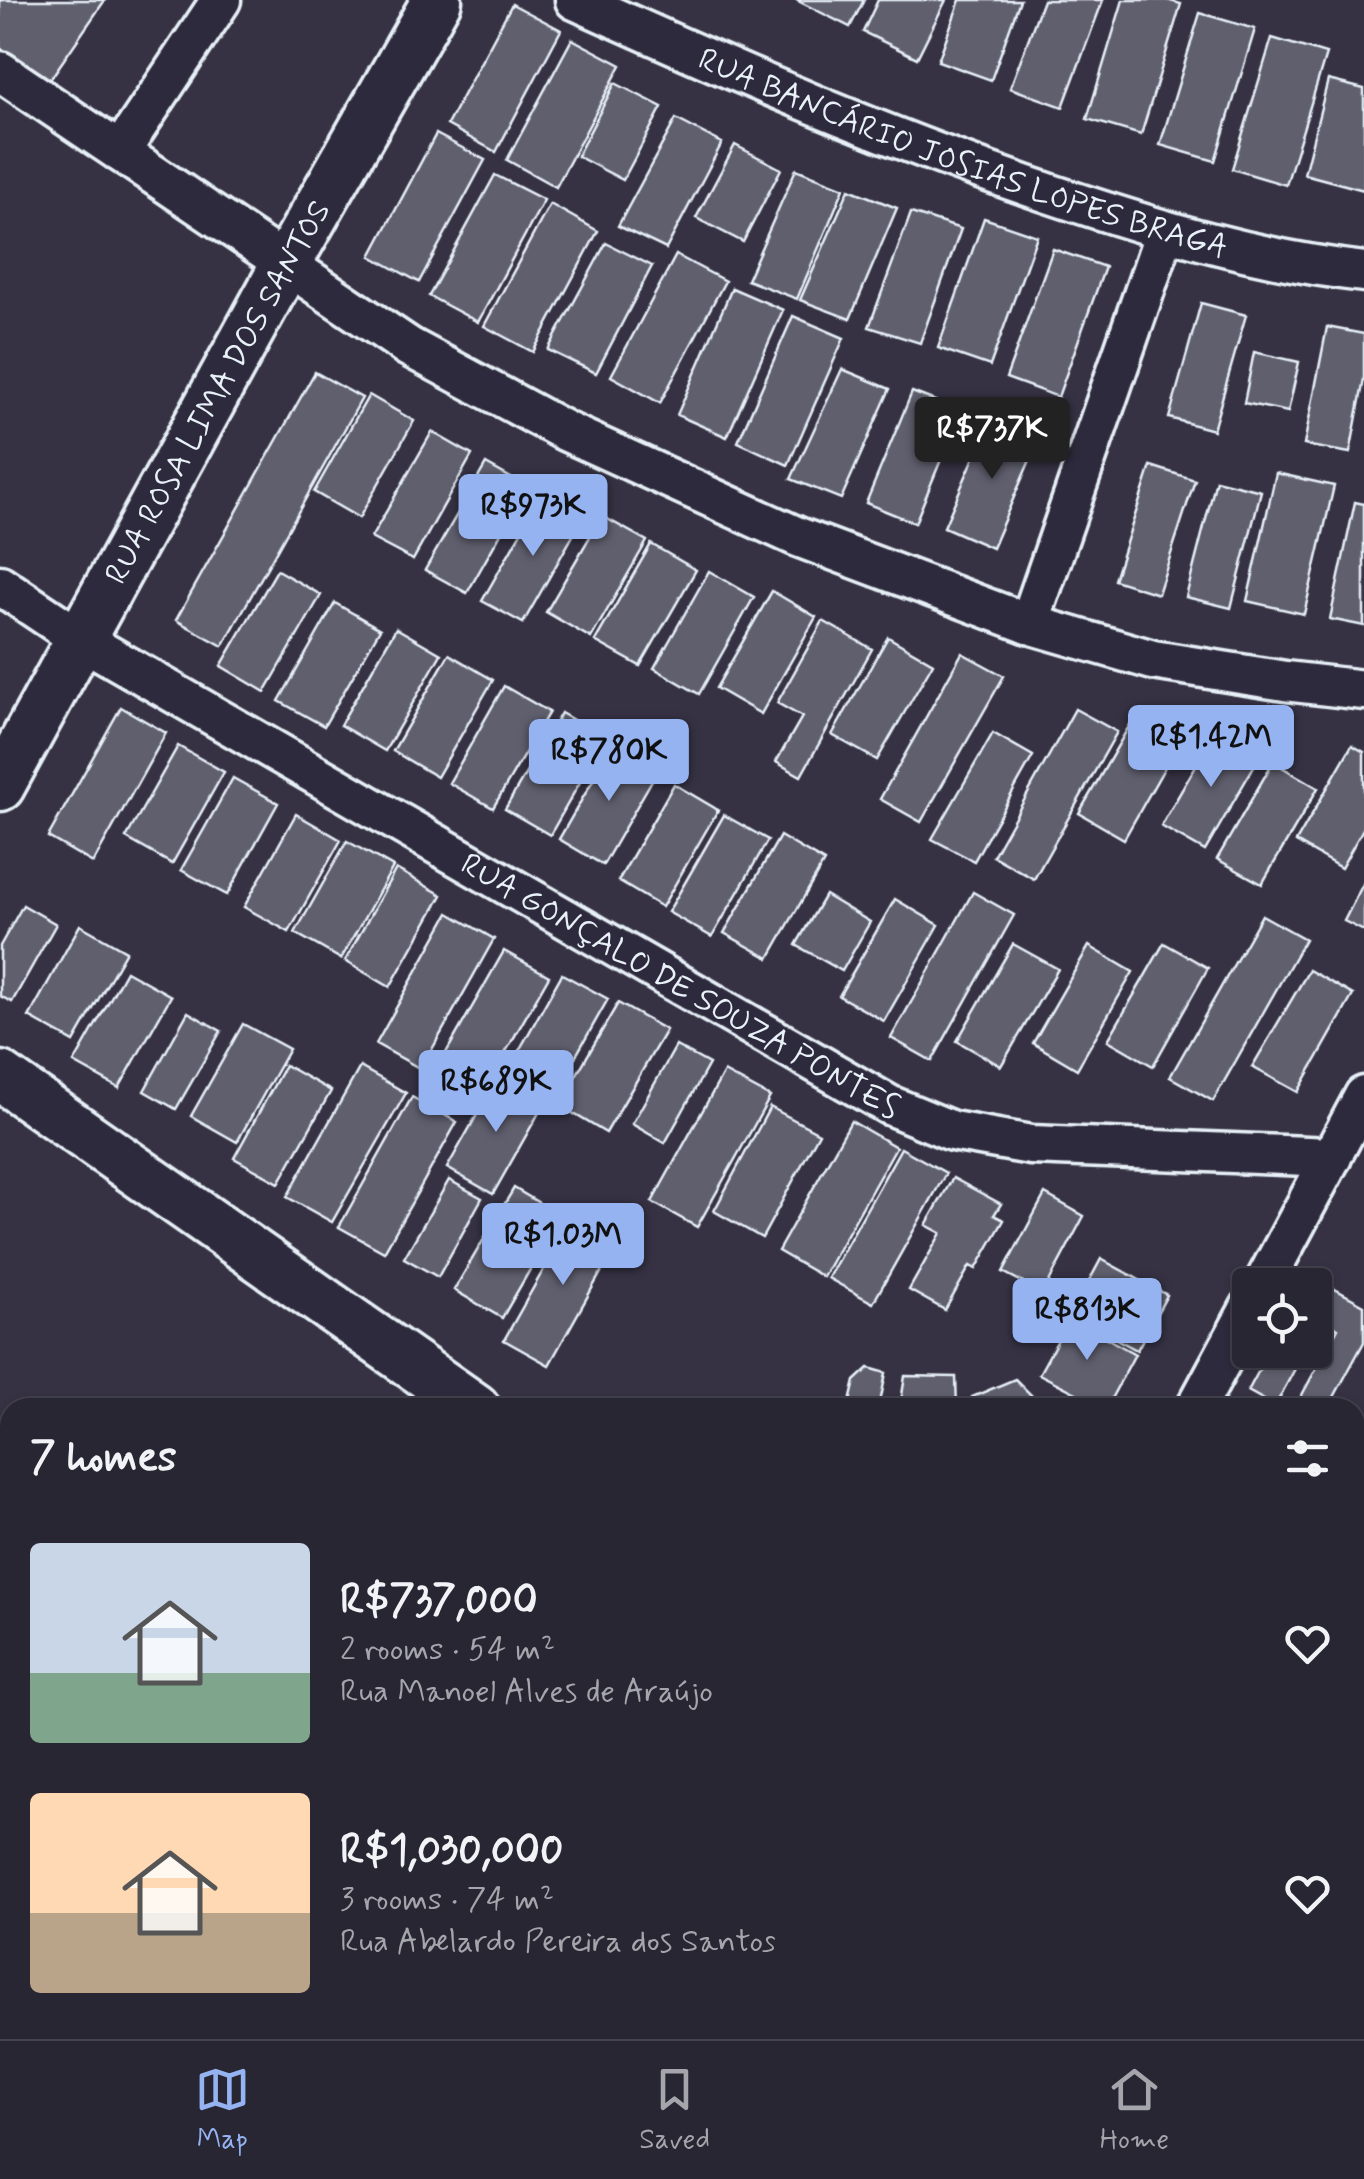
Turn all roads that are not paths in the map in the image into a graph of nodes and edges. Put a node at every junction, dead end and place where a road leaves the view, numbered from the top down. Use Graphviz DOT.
graph roads {
  1 [pos="221,0"];
  2 [pos="438,0"];
  3 [pos="574,0"];
  4 [pos="0,71"];
  5 [pos="120,152"];
  6 [pos="1165,232"];
  7 [pos="285,266"];
  8 [pos="1364,272"];
  9 [pos="0,586"];
  10 [pos="1029,624"];
  11 [pos="82,640"];
  12 [pos="1364,690"];
  13 [pos="0,786"];
  14 [pos="0,1076"];
  15 [pos="1364,1096"];
  16 [pos="1332,1157"];
  17 [pos="1271,1268"];
  18 [pos="1232,1341"];
  19 [pos="461,1398"];
  20 [pos="1201,1398"];
  1 -- 5 [label="street"];
  2 -- 7 [label="main road, RUA ROSA LIMA DOS SANTOS"];
  3 -- 6 [label="street, RUA BANCÁRIO JOSIAS LOPES BRAGA"];
  4 -- 5 [label="street"];
  5 -- 7 [label="street"];
  6 -- 8 [label="street, RUA BANCÁRIO JOSIAS LOPES BRAGA"];
  6 -- 10 [label="street"];
  7 -- 10 [label="street"];
  7 -- 11 [label="main road, RUA ROSA LIMA DOS SANTOS"];
  9 -- 11 [label="street, RUA GONÇALO DE SOUZA PONTES"];
  10 -- 12 [label="street"];
  11 -- 13 [label="main road, RUA ROSA LIMA DOS SANTOS"];
  11 -- 16 [label="street, RUA GONÇALO DE SOUZA PONTES"];
  14 -- 19 [label="main road"];
  15 -- 16 [label="street"];
  16 -- 17 [label="street"];
  18 -- 20 [label="street"];
}
